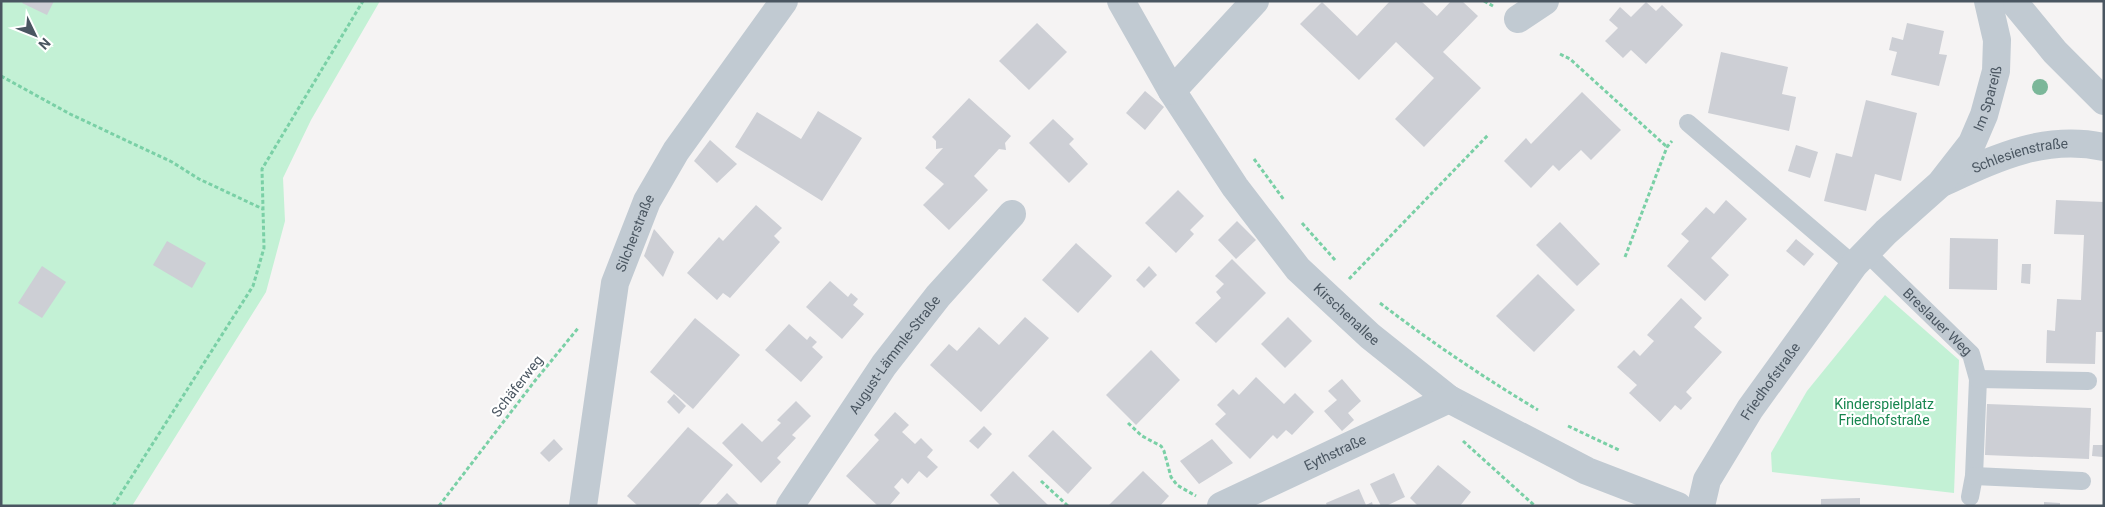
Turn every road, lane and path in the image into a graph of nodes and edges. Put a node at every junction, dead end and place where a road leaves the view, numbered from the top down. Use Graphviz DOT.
graph roads {
  1 [pos="363,1"];
  2 [pos="784,1"];
  3 [pos="1121,1"];
  4 [pos="1255,1"];
  5 [pos="1545,1"];
  6 [pos="1988,1"];
  7 [pos="2013,1"];
  8 [pos="1518,19"];
  9 [pos="1560,54"];
  10 [pos="1,76"];
  11 [pos="1172,91"];
  12 [pos="2104,101"];
  13 [pos="1688,123"];
  14 [pos="1489,134"];
  15 [pos="2104,147"];
  16 [pos="1253,158"];
  17 [pos="1940,184"];
  18 [pos="1288,204"];
  19 [pos="263,209"];
  20 [pos="1012,214"];
  21 [pos="1300,220"];
  22 [pos="1626,257"];
  23 [pos="1860,259"];
  24 [pos="1340,266"];
  25 [pos="1346,271"];
  26 [pos="1352,276"];
  27 [pos="1359,283"];
  28 [pos="1330,298"];
  29 [pos="1379,302"];
  30 [pos="584,321"];
  31 [pos="1978,379"];
  32 [pos="2088,381"];
  33 [pos="1438,404"];
  34 [pos="1541,412"];
  35 [pos="1128,423"];
  36 [pos="1564,424"];
  37 [pos="1621,450"];
  38 [pos="1974,476"];
  39 [pos="1041,481"];
  40 [pos="2082,481"];
  41 [pos="1970,497"];
  42 [pos="1211,503"];
  43 [pos="113,506"];
  44 [pos="439,506"];
  45 [pos="583,506"];
  46 [pos="790,506"];
  47 [pos="1068,506"];
  48 [pos="1535,506"];
  49 [pos="1678,506"];
  50 [pos="1701,506"];
  1 -- 19 [label="path"];
  2 -- 45 [label="street, Silcherstraße"];
  3 -- 11 [label="street, Kirschenallee"];
  4 -- 11 [label="street"];
  5 -- 8 [label="street"];
  6 -- 17 [label="street, Im Spareiß"];
  7 -- 12 [label="street"];
  9 -- 22 [label="path"];
  10 -- 19 [label="path"];
  11 -- 28 [label="street, Kirschenallee"];
  13 -- 23 [label="lane"];
  14 -- 26 [label="path"];
  15 -- 17 [label="street, Schlesienstraße"];
  16 -- 18 [label="path"];
  17 -- 23 [label="street, Friedhofstraße"];
  19 -- 43 [label="path"];
  20 -- 46 [label="street, August-Lämmle-Straße"];
  21 -- 24 [label="path"];
  23 -- 31 [label="lane, Breslauer Weg"];
  23 -- 50 [label="street, Friedhofstraße"];
  25 -- 26 [label="path"];
  26 -- 27 [label="path"];
  26 -- 28 [label="path"];
  28 -- 33 [label="street, Kirschenallee"];
  29 -- 34 [label="path"];
  30 -- 44 [label="path, Schäferweg"];
  31 -- 32 [label="lane"];
  31 -- 38 [label="lane, Breslauer Weg"];
  33 -- 42 [label="street, Eythstraße"];
  33 -- 48 [label="path"];
  33 -- 49 [label="street, Kirschenallee"];
  35 -- 42 [label="path"];
  36 -- 37 [label="path"];
  38 -- 40 [label="lane"];
  38 -- 41 [label="lane, Breslauer Weg"];
  39 -- 47 [label="path"];
}
